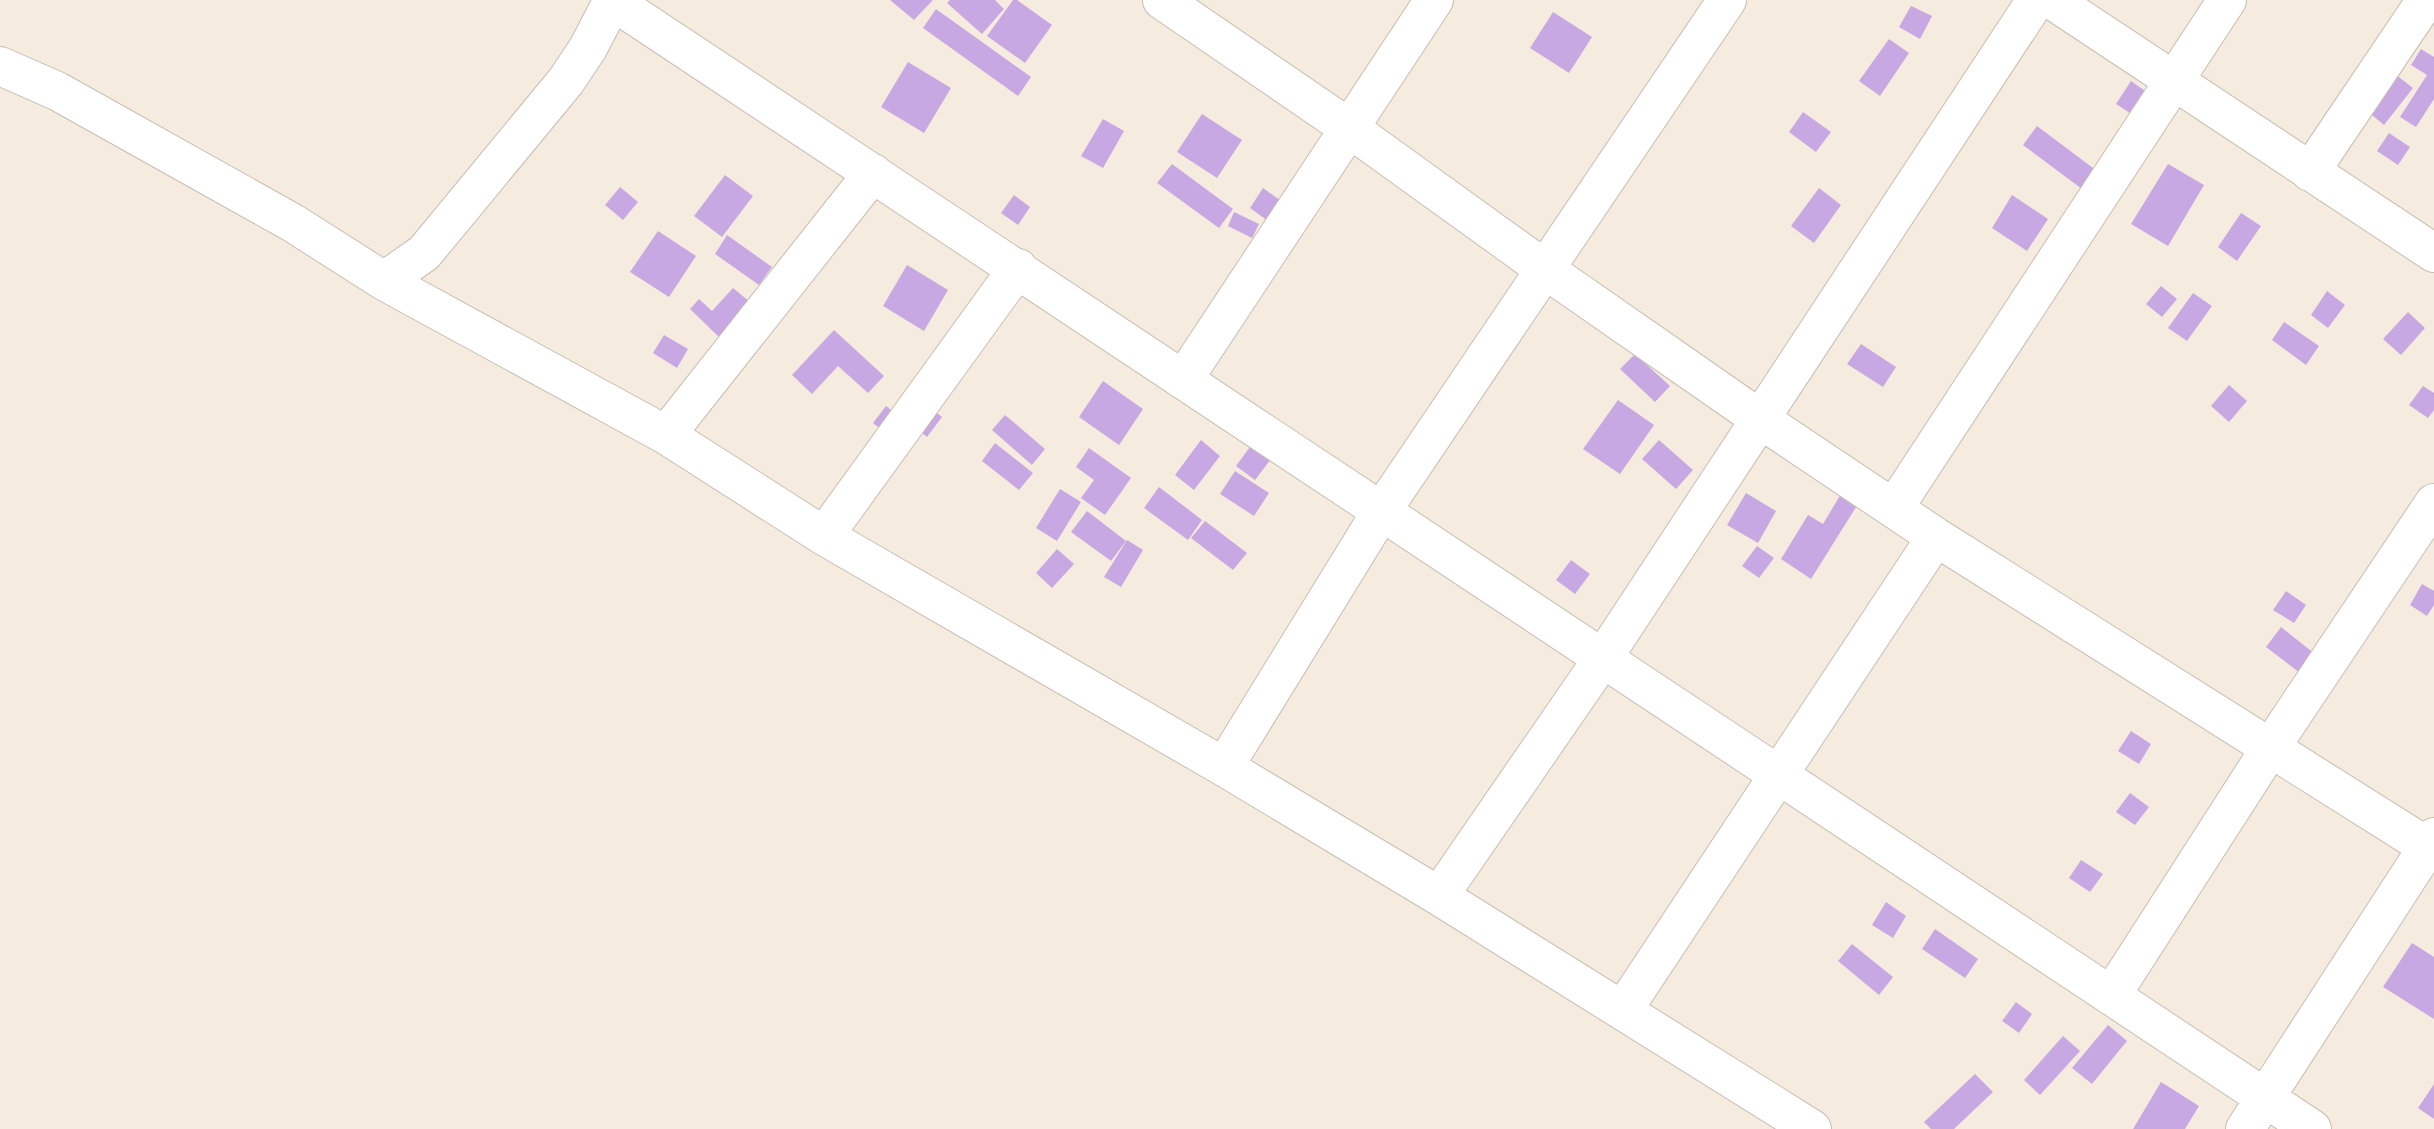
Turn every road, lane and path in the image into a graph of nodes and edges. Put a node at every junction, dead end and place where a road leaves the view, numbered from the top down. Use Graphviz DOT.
graph roads {
  1 [pos="612,0"];
  2 [pos="1162,0"];
  3 [pos="1434,0"];
  4 [pos="1727,0"];
  5 [pos="2036,0"];
  6 [pos="2052,0"];
  7 [pos="2227,0"];
  8 [pos="2426,0"];
  9 [pos="0,66"];
  10 [pos="2174,82"];
  11 [pos="1349,128"];
  12 [pos="2310,172"];
  13 [pos="873,173"];
  14 [pos="2434,253"];
  15 [pos="1018,268"];
  16 [pos="1546,270"];
  17 [pos="384,281"];
  18 [pos="1183,380"];
  19 [pos="1760,419"];
  20 [pos="666,435"];
  21 [pos="2434,503"];
  22 [pos="1894,508"];
  23 [pos="1381,512"];
  24 [pos="824,536"];
  25 [pos="1936,537"];
  26 [pos="1603,658"];
  27 [pos="2271,747"];
  28 [pos="1224,767"];
  29 [pos="1779,775"];
  30 [pos="2432,845"];
  31 [pos="1439,896"];
  32 [pos="2111,996"];
  33 [pos="1623,1010"];
  34 [pos="2265,1098"];
  35 [pos="1812,1129"];
  36 [pos="2245,1129"];
  37 [pos="2312,1129"];
  1 -- 13 [label="street"];
  1 -- 17 [label="street"];
  2 -- 11 [label="street"];
  3 -- 11 [label="street"];
  4 -- 16 [label="street"];
  5 -- 19 [label="street"];
  6 -- 10 [label="street"];
  7 -- 10 [label="street"];
  8 -- 12 [label="street"];
  9 -- 17 [label="street"];
  10 -- 12 [label="street"];
  10 -- 22 [label="street"];
  11 -- 16 [label="street"];
  11 -- 18 [label="street"];
  12 -- 14 [label="street"];
  13 -- 15 [label="street"];
  13 -- 20 [label="street"];
  15 -- 18 [label="street"];
  15 -- 24 [label="street"];
  16 -- 19 [label="street"];
  16 -- 23 [label="street"];
  17 -- 20 [label="street"];
  18 -- 23 [label="street"];
  19 -- 22 [label="street"];
  19 -- 26 [label="street"];
  20 -- 24 [label="street"];
  21 -- 27 [label="street"];
  22 -- 25 [label="street"];
  23 -- 26 [label="street"];
  23 -- 28 [label="street"];
  24 -- 28 [label="street"];
  25 -- 27 [label="street"];
  25 -- 29 [label="street"];
  26 -- 29 [label="street"];
  26 -- 31 [label="street"];
  27 -- 30 [label="street"];
  27 -- 32 [label="street"];
  28 -- 31 [label="street"];
  29 -- 32 [label="street"];
  29 -- 33 [label="street"];
  30 -- 34 [label="street"];
  31 -- 33 [label="street"];
  32 -- 34 [label="street"];
  33 -- 35 [label="street"];
  34 -- 36 [label="street"];
  34 -- 37 [label="street"];
}
